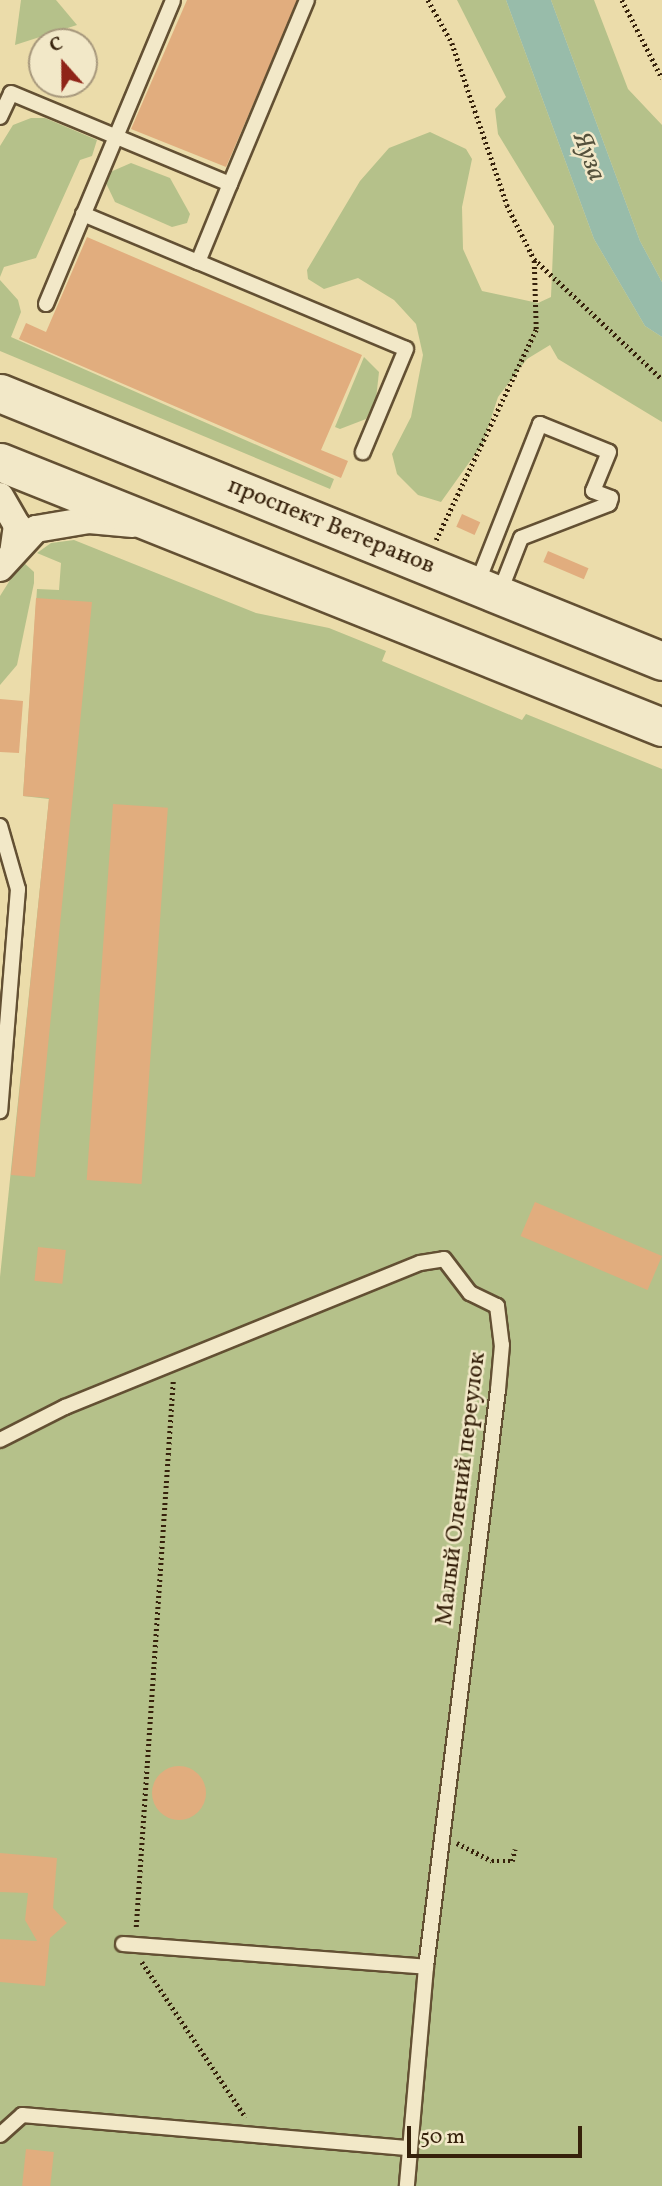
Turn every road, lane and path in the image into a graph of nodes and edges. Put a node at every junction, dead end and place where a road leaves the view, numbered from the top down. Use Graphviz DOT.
graph roads {
  1 [pos="173,0"];
  2 [pos="307,0"];
  3 [pos="428,0"];
  4 [pos="622,0"];
  5 [pos="662,78"];
  6 [pos="0,117"];
  7 [pos="116,136"];
  8 [pos="230,184"];
  9 [pos="83,215"];
  10 [pos="534,259"];
  11 [pos="198,262"];
  12 [pos="46,304"];
  13 [pos="662,379"];
  14 [pos="0,393"];
  15 [pos="363,452"];
  16 [pos="0,462"];
  17 [pos="0,496"];
  18 [pos="163,527"];
  19 [pos="434,544"];
  20 [pos="7,560"];
  21 [pos="488,590"];
  22 [pos="662,661"];
  23 [pos="662,727"];
  24 [pos="0,826"];
  25 [pos="7,934"];
  26 [pos="0,1111"];
  27 [pos="174,1363"];
  28 [pos="0,1440"];
  29 [pos="462,1843"];
  30 [pos="514,1849"];
  31 [pos="129,1945"];
  32 [pos="426,1966"];
  33 [pos="258,2134"];
  34 [pos="0,2135"];
  35 [pos="410,2148"];
  36 [pos="407,2186"];
  1 -- 7 [label="lane"];
  2 -- 8 [label="lane"];
  3 -- 10 [label="path"];
  4 -- 5 [label="path"];
  6 -- 7 [label="lane"];
  7 -- 8 [label="lane"];
  7 -- 9 [label="lane"];
  8 -- 11 [label="lane"];
  9 -- 11 [label="lane"];
  9 -- 12 [label="lane"];
  10 -- 13 [label="path"];
  10 -- 19 [label="path"];
  11 -- 15 [label="lane"];
  14 -- 21 [label="main road, проспект Ветеранов"];
  16 -- 18 [label="main road"];
  17 -- 20 [label="street"];
  18 -- 20 [label="street"];
  18 -- 23 [label="main road"];
  21 -- 21 [label="lane"];
  21 -- 22 [label="main road, проспект Ветеранов"];
  24 -- 25 [label="lane"];
  25 -- 26 [label="lane"];
  27 -- 28 [label="lane, Малый Олений переулок"];
  27 -- 31 [label="path"];
  27 -- 32 [label="lane, Малый Олений переулок"];
  29 -- 30 [label="path"];
  31 -- 32 [label="lane"];
  31 -- 33 [label="path"];
  32 -- 35 [label="lane, Малый Олений переулок"];
  33 -- 34 [label="lane"];
  33 -- 35 [label="lane"];
  35 -- 36 [label="lane, Малый Олений переулок"];
}
